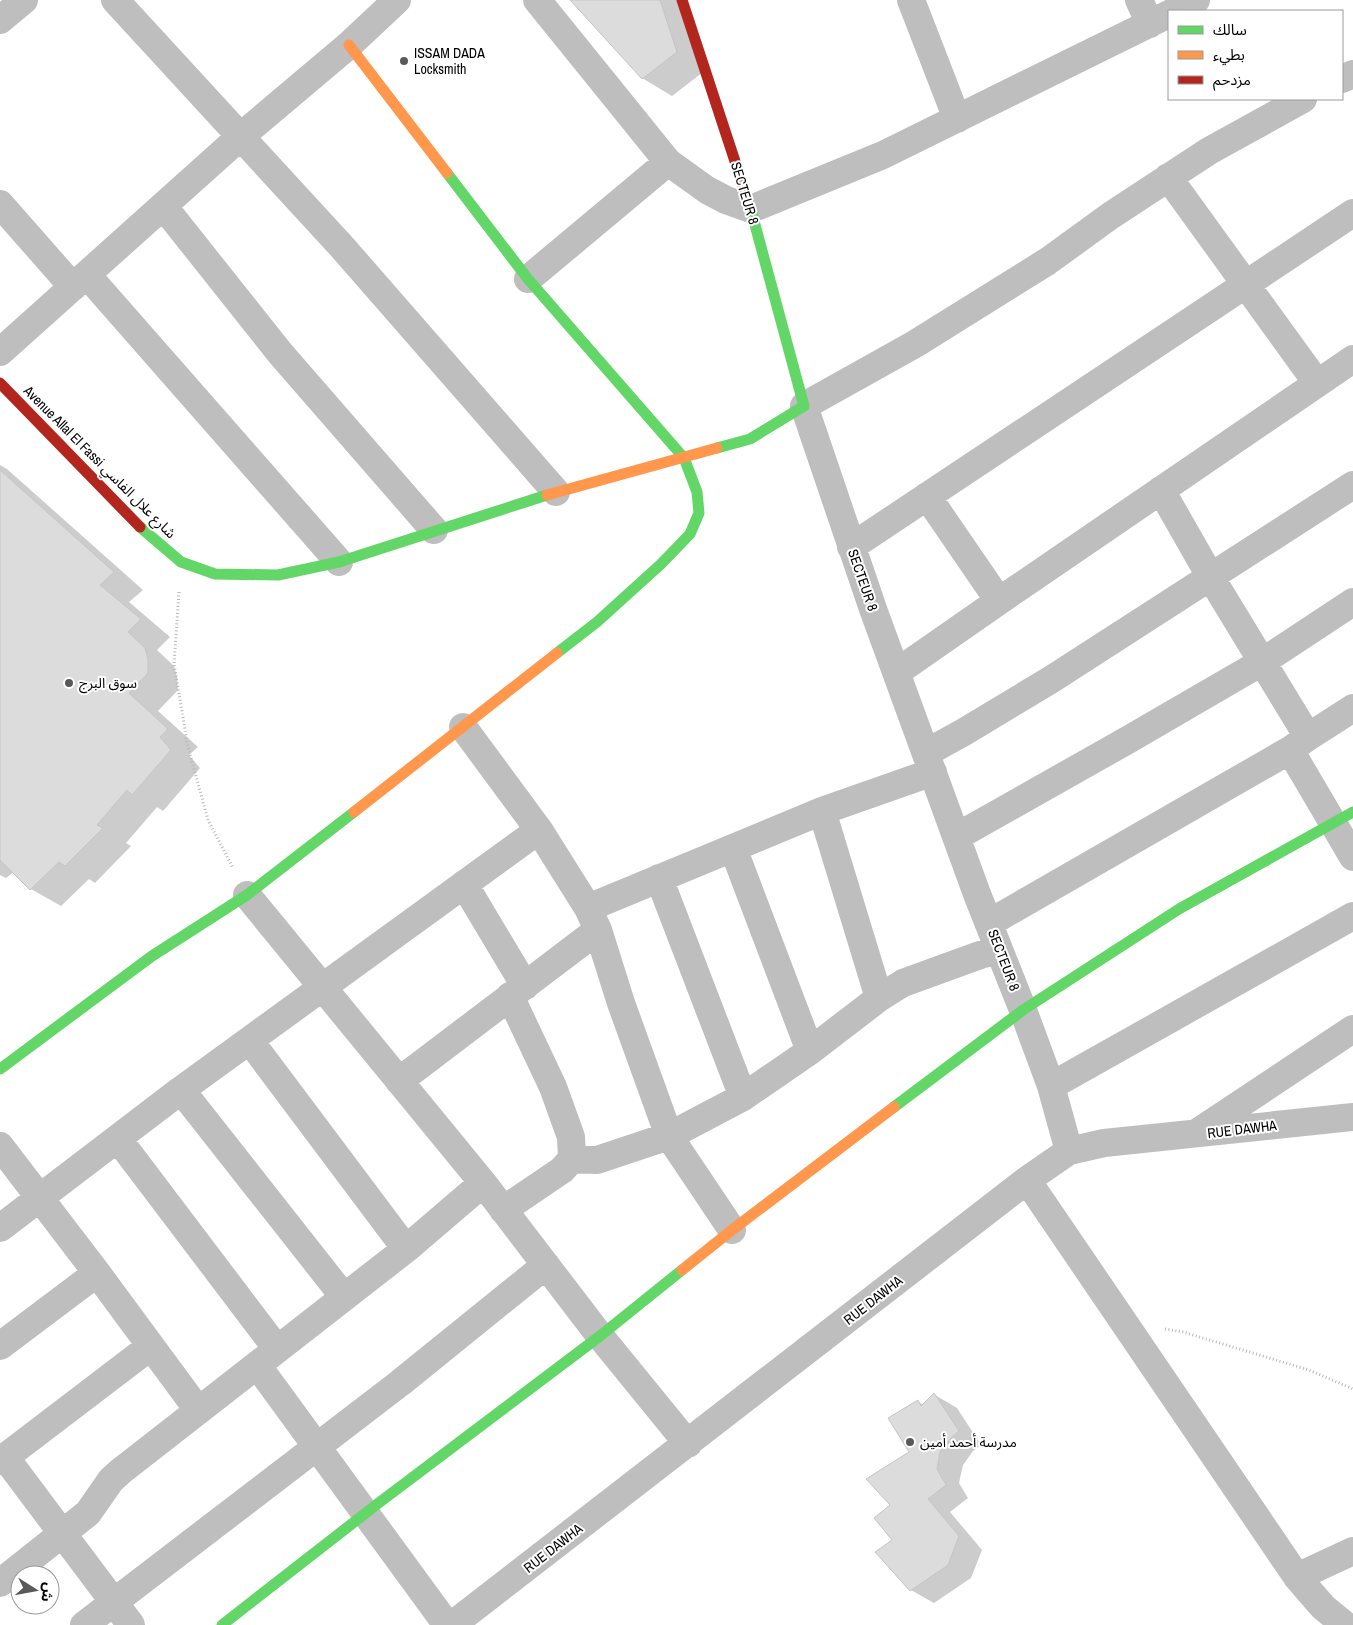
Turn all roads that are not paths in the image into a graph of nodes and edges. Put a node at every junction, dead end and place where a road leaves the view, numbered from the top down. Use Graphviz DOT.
graph roads {
  1 [pos="24,0"];
  2 [pos="115,0"];
  3 [pos="397,0"];
  4 [pos="537,0"];
  5 [pos="682,0"];
  6 [pos="911,0"];
  7 [pos="1196,0"];
  8 [pos="1176,10"];
  9 [pos="1153,13"];
  10 [pos="0,20"];
  11 [pos="349,45"];
  12 [pos="1301,100"];
  13 [pos="956,118"];
  14 [pos="240,137"];
  15 [pos="668,162"];
  16 [pos="1168,177"];
  17 [pos="0,204"];
  18 [pos="164,207"];
  19 [pos="751,209"];
  20 [pos="1353,213"];
  21 [pos="528,279"];
  22 [pos="80,281"];
  23 [pos="1245,284"];
  24 [pos="0,352"];
  25 [pos="1353,359"];
  26 [pos="0,383"];
  27 [pos="1317,383"];
  28 [pos="804,406"];
  29 [pos="684,458"];
  30 [pos="1353,485"];
  31 [pos="1161,490"];
  32 [pos="556,492"];
  33 [pos="927,496"];
  34 [pos="434,530"];
  35 [pos="851,547"];
  36 [pos="339,562"];
  37 [pos="1210,576"];
  38 [pos="999,601"];
  39 [pos="1353,602"];
  40 [pos="1262,662"];
  41 [pos="897,672"];
  42 [pos="1353,708"];
  43 [pos="463,727"];
  44 [pos="1299,743"];
  45 [pos="930,762"];
  46 [pos="822,811"];
  47 [pos="1343,817"];
  48 [pos="539,830"];
  49 [pos="956,837"];
  50 [pos="733,848"];
  51 [pos="1353,856"];
  52 [pos="659,878"];
  53 [pos="464,884"];
  54 [pos="247,895"];
  55 [pos="1353,916"];
  56 [pos="593,919"];
  57 [pos="989,923"];
  58 [pos="999,950"];
  59 [pos="322,987"];
  60 [pos="517,991"];
  61 [pos="879,998"];
  62 [pos="1023,1010"];
  63 [pos="1353,1029"];
  64 [pos="250,1042"];
  65 [pos="810,1050"];
  66 [pos="0,1069"];
  67 [pos="399,1081"];
  68 [pos="1051,1086"];
  69 [pos="181,1090"];
  70 [pos="742,1097"];
  71 [pos="1353,1117"];
  72 [pos="1194,1135"];
  73 [pos="669,1136"];
  74 [pos="118,1140"];
  75 [pos="0,1146"];
  76 [pos="1069,1152"];
  77 [pos="572,1159"];
  78 [pos="1027,1180"];
  79 [pos="483,1183"];
  80 [pos="41,1198"];
  81 [pos="503,1210"];
  82 [pos="0,1228"];
  83 [pos="732,1230"];
  84 [pos="406,1249"];
  85 [pos="546,1265"];
  86 [pos="97,1273"];
  87 [pos="344,1297"];
  88 [pos="600,1336"];
  89 [pos="0,1346"];
  90 [pos="151,1346"];
  91 [pos="267,1357"];
  92 [pos="198,1410"];
  93 [pos="688,1444"];
  94 [pos="317,1448"];
  95 [pos="3,1459"];
  96 [pos="365,1513"];
  97 [pos="63,1534"];
  98 [pos="1353,1551"];
  99 [pos="1297,1577"];
  100 [pos="0,1583"];
  101 [pos="114,1602"];
  102 [pos="84,1625"];
  103 [pos="131,1625"];
  104 [pos="222,1625"];
  105 [pos="447,1625"];
  106 [pos="452,1625"];
  107 [pos="1345,1625"];
  1 -- 10 [label="street"];
  2 -- 14 [label="street"];
  3 -- 11 [label="street"];
  4 -- 15 [label="street"];
  5 -- 19 [label="street, SECTEUR 8"];
  6 -- 13 [label="street"];
  7 -- 8 [label="street"];
  9 -- 13 [label="street"];
  11 -- 14 [label="street"];
  11 -- 21 [label="street"];
  12 -- 16 [label="street"];
  13 -- 19 [label="street"];
  14 -- 18 [label="street"];
  14 -- 32 [label="street"];
  15 -- 19 [label="street"];
  15 -- 21 [label="street"];
  16 -- 23 [label="street"];
  16 -- 28 [label="street"];
  17 -- 22 [label="street"];
  18 -- 22 [label="street"];
  18 -- 34 [label="street"];
  19 -- 28 [label="street, SECTEUR 8"];
  20 -- 23 [label="street"];
  21 -- 29 [label="street"];
  22 -- 24 [label="street"];
  22 -- 36 [label="street"];
  23 -- 27 [label="street"];
  23 -- 33 [label="street"];
  25 -- 27 [label="street"];
  26 -- 36 [label="street, Avenue Allal El Fassi شارع علال الفاسي"];
  27 -- 31 [label="street"];
  28 -- 29 [label="street"];
  28 -- 35 [label="street, SECTEUR 8"];
  29 -- 32 [label="street"];
  29 -- 43 [label="street"];
  30 -- 37 [label="street"];
  31 -- 37 [label="street"];
  31 -- 38 [label="street"];
  32 -- 34 [label="street"];
  33 -- 35 [label="street"];
  33 -- 38 [label="street"];
  34 -- 36 [label="street"];
  35 -- 41 [label="street, SECTEUR 8"];
  37 -- 40 [label="street"];
  37 -- 45 [label="street"];
  38 -- 41 [label="street"];
  39 -- 40 [label="street"];
  40 -- 44 [label="street"];
  40 -- 49 [label="street"];
  41 -- 45 [label="street, SECTEUR 8"];
  42 -- 44 [label="street"];
  43 -- 48 [label="street"];
  43 -- 54 [label="street"];
  44 -- 47 [label="street"];
  44 -- 57 [label="street"];
  45 -- 46 [label="street"];
  45 -- 49 [label="street, SECTEUR 8"];
  46 -- 50 [label="street"];
  46 -- 61 [label="street"];
  47 -- 51 [label="street"];
  47 -- 62 [label="street"];
  48 -- 53 [label="street"];
  48 -- 56 [label="street"];
  49 -- 57 [label="street, SECTEUR 8"];
  50 -- 52 [label="street"];
  50 -- 65 [label="street"];
  52 -- 56 [label="street"];
  52 -- 70 [label="street"];
  53 -- 59 [label="street"];
  53 -- 60 [label="street"];
  54 -- 59 [label="street"];
  54 -- 66 [label="street"];
  55 -- 68 [label="street"];
  56 -- 60 [label="street"];
  56 -- 73 [label="street"];
  57 -- 58 [label="street, SECTEUR 8"];
  58 -- 61 [label="street"];
  58 -- 62 [label="street, SECTEUR 8"];
  59 -- 64 [label="street"];
  59 -- 67 [label="street"];
  60 -- 67 [label="street"];
  60 -- 77 [label="street"];
  61 -- 65 [label="street"];
  62 -- 68 [label="street, SECTEUR 8"];
  62 -- 83 [label="street"];
  63 -- 72 [label="street"];
  64 -- 69 [label="street"];
  64 -- 84 [label="street"];
  65 -- 70 [label="street"];
  67 -- 79 [label="street"];
  68 -- 76 [label="street, SECTEUR 8"];
  69 -- 74 [label="street"];
  69 -- 87 [label="street"];
  70 -- 73 [label="street"];
  71 -- 72 [label="street, RUE DAWHA"];
  72 -- 76 [label="street, RUE DAWHA"];
  73 -- 77 [label="street"];
  73 -- 83 [label="street"];
  74 -- 80 [label="street"];
  74 -- 91 [label="street"];
  75 -- 80 [label="street"];
  76 -- 78 [label="street, RUE DAWHA"];
  77 -- 81 [label="street"];
  78 -- 93 [label="street, RUE DAWHA"];
  78 -- 99 [label="street"];
  79 -- 81 [label="street"];
  79 -- 84 [label="street"];
  80 -- 82 [label="street"];
  80 -- 86 [label="street"];
  81 -- 85 [label="street"];
  83 -- 88 [label="street"];
  84 -- 87 [label="street"];
  85 -- 88 [label="street"];
  85 -- 94 [label="street"];
  86 -- 89 [label="street"];
  86 -- 90 [label="street"];
  87 -- 91 [label="street"];
  88 -- 93 [label="street"];
  88 -- 96 [label="street"];
  90 -- 92 [label="street"];
  90 -- 95 [label="street"];
  91 -- 92 [label="street"];
  91 -- 94 [label="street"];
  92 -- 97 [label="street"];
  93 -- 106 [label="street, RUE DAWHA"];
  94 -- 96 [label="street"];
  94 -- 101 [label="street"];
  95 -- 97 [label="street"];
  96 -- 104 [label="street"];
  96 -- 105 [label="street"];
  97 -- 100 [label="street"];
  97 -- 101 [label="street"];
  98 -- 99 [label="street"];
  99 -- 107 [label="street"];
  101 -- 102 [label="street"];
  101 -- 103 [label="street"];
}
